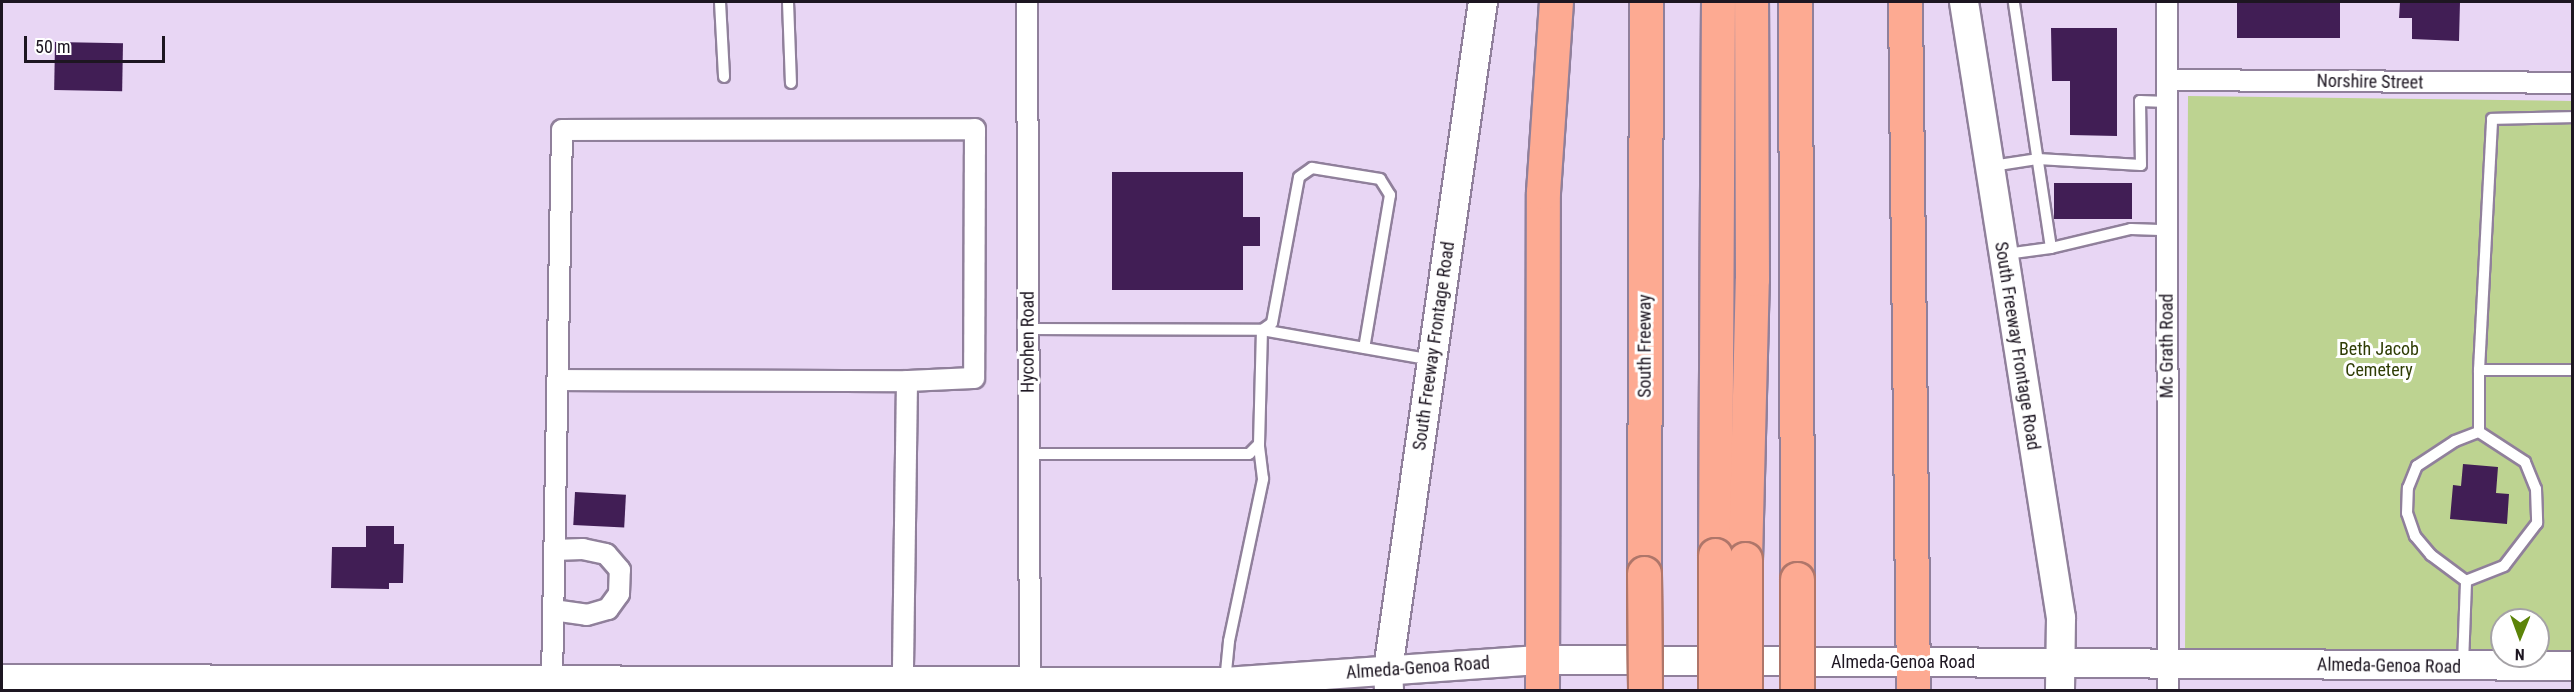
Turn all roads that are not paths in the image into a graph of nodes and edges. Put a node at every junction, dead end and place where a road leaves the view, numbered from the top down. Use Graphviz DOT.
graph roads {
  1 [pos="720,2"];
  2 [pos="788,2"];
  3 [pos="1027,2"];
  4 [pos="1483,2"];
  5 [pos="1556,2"];
  6 [pos="1646,2"];
  7 [pos="1653,2"];
  8 [pos="1718,2"];
  9 [pos="1751,2"];
  10 [pos="1778,2"];
  11 [pos="1795,2"];
  12 [pos="1905,2"];
  13 [pos="1967,2"];
  14 [pos="2014,2"];
  15 [pos="2167,2"];
  16 [pos="1646,46"];
  17 [pos="724,77"];
  18 [pos="2167,80"];
  19 [pos="791,83"];
  20 [pos="2572,83"];
  21 [pos="2167,102"];
  22 [pos="2572,117"];
  23 [pos="2038,159"];
  24 [pos="1796,161"];
  25 [pos="1989,166"];
  26 [pos="2167,230"];
  27 [pos="2051,248"];
  28 [pos="2002,255"];
  29 [pos="1028,329"];
  30 [pos="1262,330"];
  31 [pos="1364,348"];
  32 [pos="1432,360"];
  33 [pos="2572,369"];
  34 [pos="2479,370"];
  35 [pos="558,380"];
  36 [pos="907,381"];
  37 [pos="2479,432"];
  38 [pos="1259,444"];
  39 [pos="1029,454"];
  40 [pos="554,550"];
  41 [pos="1730,557"];
  42 [pos="2466,581"];
  43 [pos="553,610"];
  44 [pos="2060,661"];
  45 [pos="2572,666"];
  46 [pos="1542,675"];
  47 [pos="1913,676"];
  48 [pos="2168,677"];
  49 [pos="2,679"];
  50 [pos="2462,679"];
  51 [pos="552,680"];
  52 [pos="1388,680"];
  53 [pos="903,682"];
  54 [pos="1230,682"];
  55 [pos="125,685"];
  56 [pos="171,685"];
  57 [pos="650,686"];
  58 [pos="837,686"];
  59 [pos="1030,686"];
  60 [pos="1191,686"];
  61 [pos="1317,690"];
  62 [pos="1645,690"];
  63 [pos="1715,690"];
  64 [pos="1745,690"];
  65 [pos="1797,690"];
  66 [pos="2060,690"];
  1 -- 17 [label="lane"];
  2 -- 19 [label="lane"];
  3 -- 29 [label="street, Hycohen Road"];
  4 -- 32 [label="main road, South Freeway Frontage Road"];
  5 -- 46 [label="highway"];
  6 -- 16 [label="highway, South Freeway"];
  7 -- 16 [label="highway"];
  8 -- 41 [label="highway"];
  9 -- 41 [label="highway"];
  10 -- 24 [label="highway"];
  11 -- 24 [label="highway"];
  12 -- 47 [label="highway"];
  13 -- 25 [label="main road, South Freeway Frontage Road"];
  14 -- 23 [label="lane"];
  15 -- 18 [label="street, Mc Grath Road"];
  16 -- 62 [label="highway, South Freeway, bridge"];
  18 -- 20 [label="street, Norshire Street"];
  18 -- 21 [label="street, Mc Grath Road"];
  21 -- 23 [label="lane"];
  21 -- 26 [label="street, Mc Grath Road"];
  22 -- 34 [label="lane"];
  23 -- 25 [label="lane"];
  23 -- 27 [label="lane"];
  24 -- 65 [label="highway, bridge"];
  25 -- 28 [label="main road, South Freeway Frontage Road"];
  26 -- 27 [label="lane"];
  26 -- 48 [label="street, Mc Grath Road"];
  27 -- 28 [label="lane"];
  28 -- 44 [label="main road, South Freeway Frontage Road"];
  29 -- 30 [label="lane"];
  29 -- 39 [label="street, Hycohen Road"];
  30 -- 31 [label="lane"];
  30 -- 31 [label="lane"];
  30 -- 38 [label="lane"];
  31 -- 32 [label="lane"];
  32 -- 52 [label="main road, South Freeway Frontage Road"];
  33 -- 34 [label="lane"];
  34 -- 37 [label="lane"];
  35 -- 36 [label="street"];
  35 -- 36 [label="street"];
  35 -- 40 [label="street"];
  36 -- 53 [label="street"];
  37 -- 42 [label="lane"];
  37 -- 42 [label="lane"];
  38 -- 39 [label="lane"];
  38 -- 54 [label="lane"];
  39 -- 59 [label="street, Hycohen Road"];
  40 -- 43 [label="street"];
  40 -- 43 [label="street"];
  41 -- 63 [label="highway, bridge"];
  41 -- 64 [label="highway, bridge"];
  42 -- 50 [label="lane"];
  43 -- 51 [label="street"];
  44 -- 47 [label="main road, Almeda-Genoa Road"];
  44 -- 48 [label="main road, Almeda-Genoa Road"];
  44 -- 66 [label="main road, South Freeway Frontage Road"];
  45 -- 50 [label="main road, Almeda-Genoa Road"];
  46 -- 47 [label="main road, Almeda-Genoa Road"];
  46 -- 52 [label="main road, Almeda-Genoa Road"];
  48 -- 50 [label="main road, Almeda-Genoa Road"];
  49 -- 55 [label="main road, Almeda-Genoa Road"];
  51 -- 56 [label="main road, Almeda-Genoa Road"];
  51 -- 57 [label="main road, Almeda-Genoa Road"];
  52 -- 54 [label="main road, Almeda-Genoa Road"];
  53 -- 58 [label="main road, Almeda-Genoa Road"];
  53 -- 59 [label="main road, Almeda-Genoa Road"];
  54 -- 60 [label="main road, Almeda-Genoa Road"];
  54 -- 61 [label="main road, Almeda-Genoa Road"];
  55 -- 56 [label="main road, Almeda-Genoa Road"];
  57 -- 58 [label="main road, Almeda-Genoa Road"];
  59 -- 60 [label="main road, Almeda-Genoa Road"];
}
